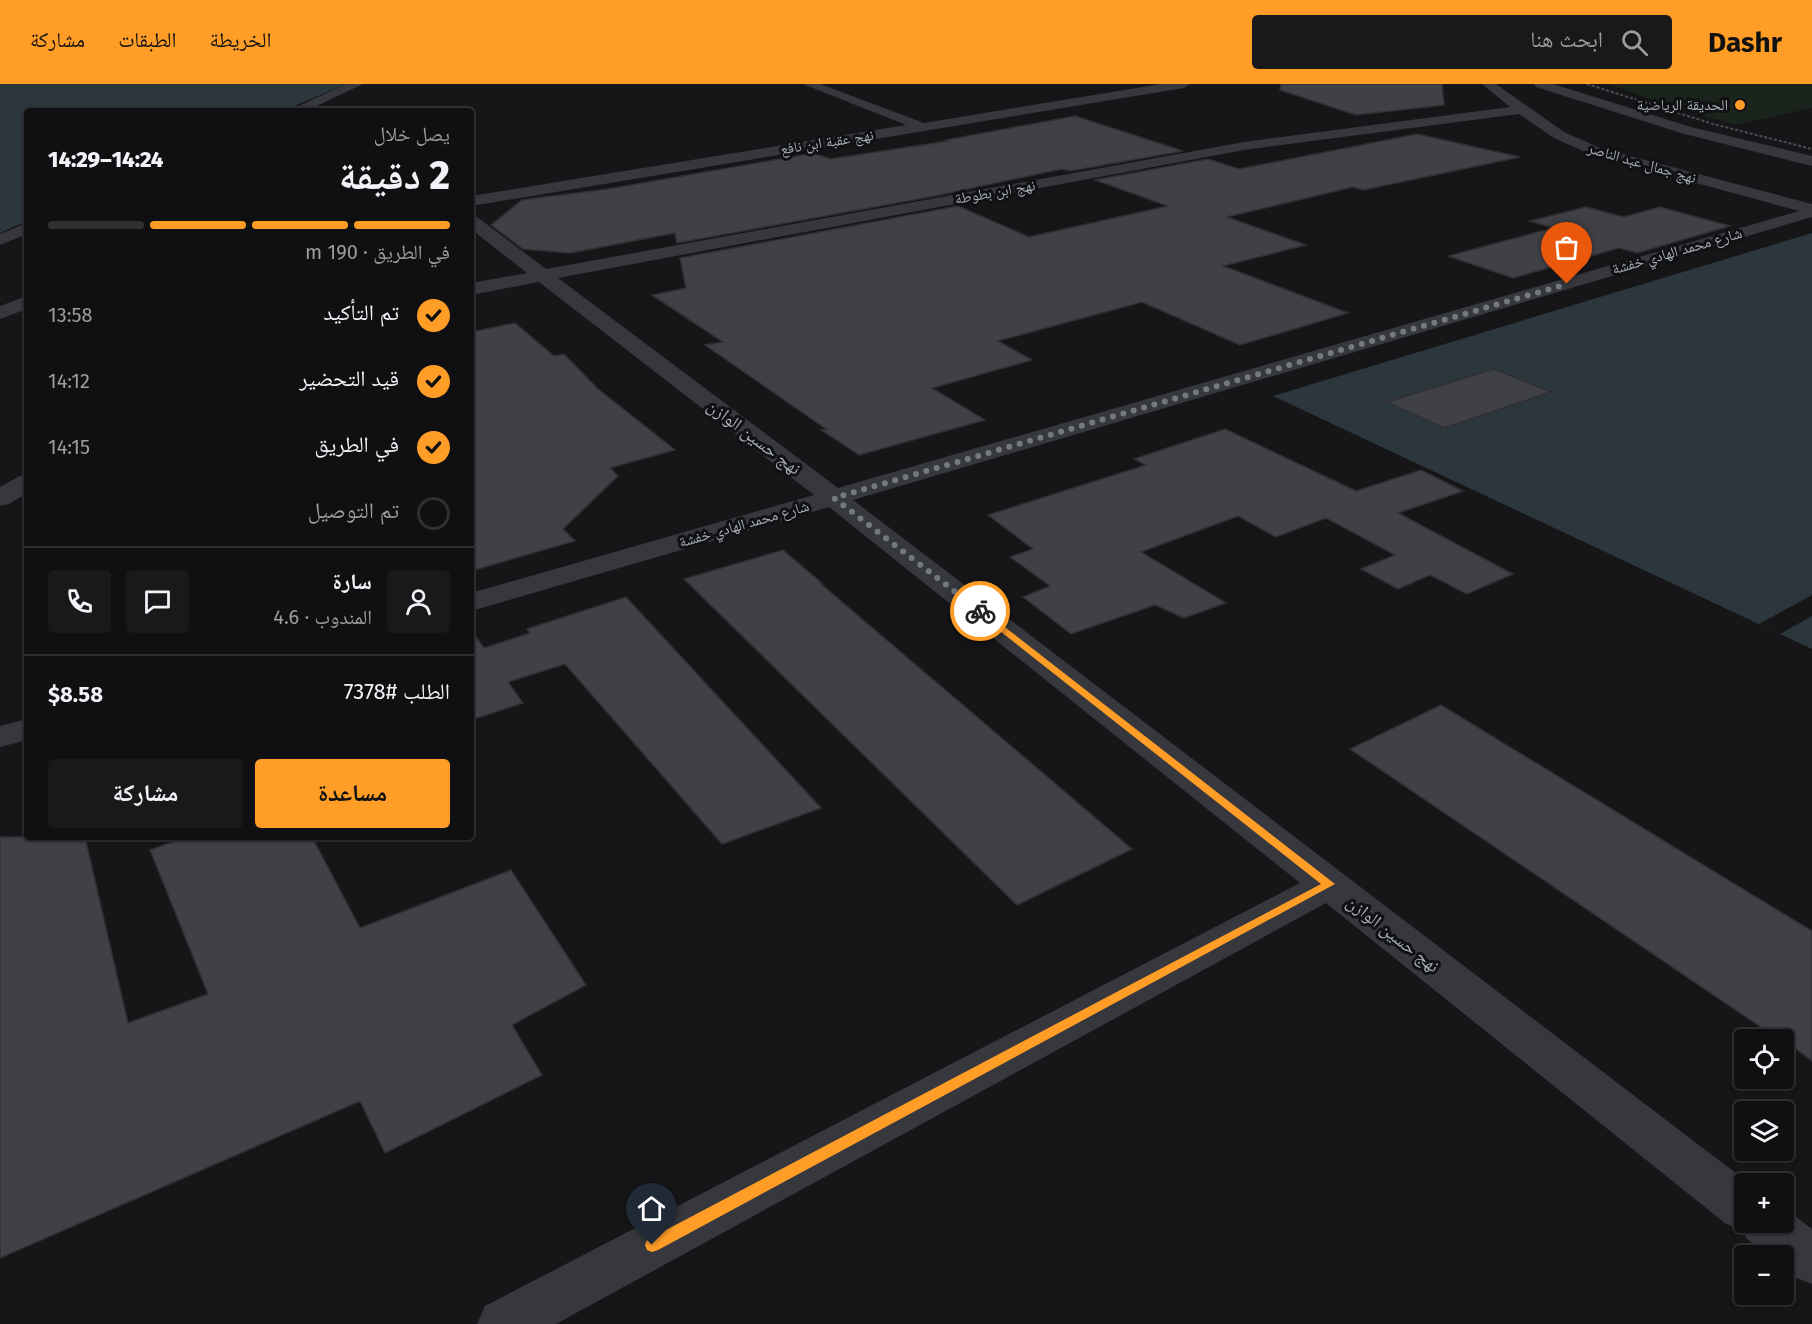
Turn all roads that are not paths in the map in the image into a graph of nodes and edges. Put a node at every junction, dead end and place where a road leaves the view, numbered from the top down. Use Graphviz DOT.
graph roads {
  1 [pos="357,84"];
  2 [pos="809,84"];
  3 [pos="1184,84"];
  4 [pos="1488,84"];
  5 [pos="1540,84"];
  6 [pos="302,108"];
  7 [pos="1521,110"];
  8 [pos="922,127"];
  9 [pos="1812,161"];
  10 [pos="474,201"];
  11 [pos="1812,210"];
  12 [pos="474,223"];
  13 [pos="24,229"];
  14 [pos="0,240"];
  15 [pos="541,275"];
  16 [pos="474,288"];
  17 [pos="24,303"];
  18 [pos="0,313"];
  19 [pos="24,484"];
  20 [pos="0,498"];
  21 [pos="834,498"];
  22 [pos="474,601"];
  23 [pos="24,730"];
  24 [pos="0,737"];
  25 [pos="1330,884"];
  26 [pos="1734,1200"];
  27 [pos="1778,1233"];
  28 [pos="1812,1260"];
  29 [pos="504,1324"];
  1 -- 6 [label="street"];
  2 -- 8 [label="street"];
  3 -- 8 [label="street, نهج عقبة ابن نافع"];
  4 -- 7 [label="street, نهج جمال عبد الناصر"];
  5 -- 9 [label="street"];
  7 -- 11 [label="street, نهج جمال عبد الناصر"];
  7 -- 15 [label="street, نهج ابن بطوطة"];
  8 -- 10 [label="street, نهج عقبة ابن نافع"];
  11 -- 21 [label="street, شارع محمد الهادي خفشة"];
  12 -- 15 [label="street, نهج حسين الوازن"];
  13 -- 14 [label="street"];
  15 -- 16 [label="street, نهج ابن بطوطة"];
  15 -- 21 [label="street, نهج حسين الوازن"];
  17 -- 18 [label="street"];
  19 -- 20 [label="street"];
  21 -- 22 [label="street, شارع محمد الهادي خفشة"];
  21 -- 25 [label="street, نهج حسين الوازن"];
  23 -- 24 [label="street"];
  25 -- 26 [label="street, نهج حسين الوازن"];
  25 -- 29 [label="street"];
  27 -- 28 [label="street"];
}
